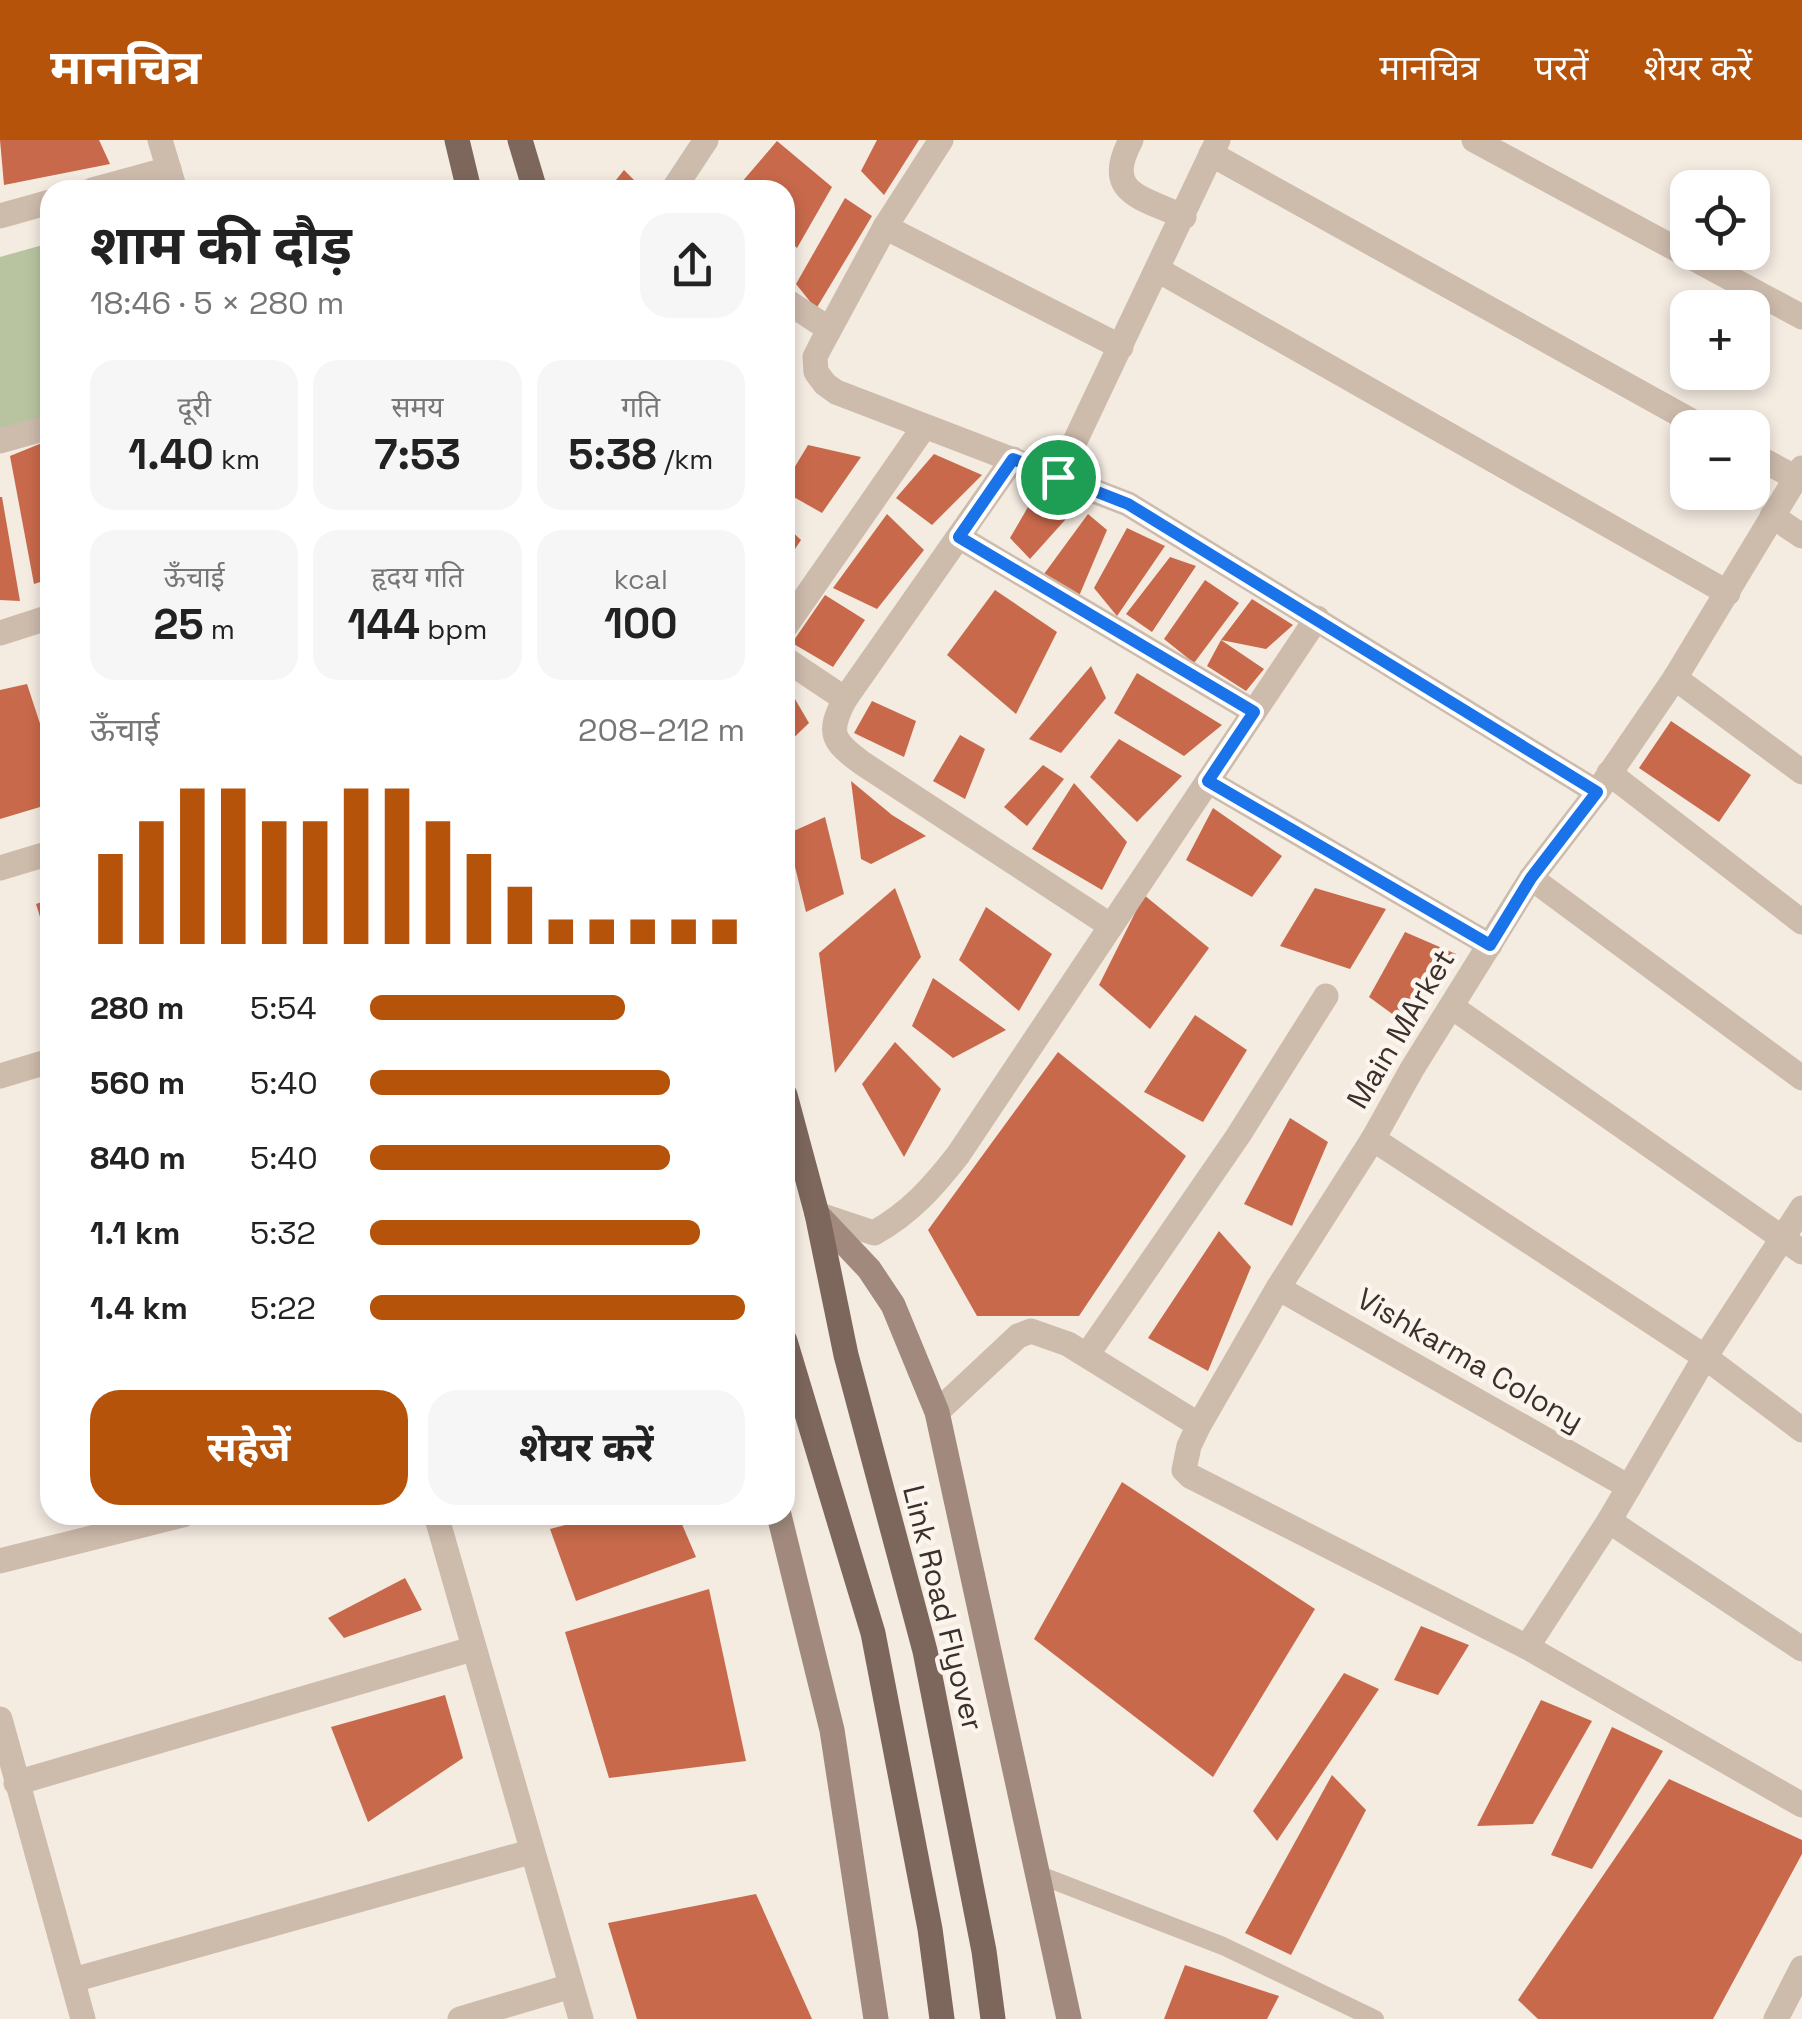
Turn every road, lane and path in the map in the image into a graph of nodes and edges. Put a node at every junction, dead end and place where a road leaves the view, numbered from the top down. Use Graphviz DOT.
graph roads {
  1 [pos="160,140"];
  2 [pos="457,140"];
  3 [pos="520,140"];
  4 [pos="706,140"];
  5 [pos="940,140"];
  6 [pos="1131,140"];
  7 [pos="1474,140"];
  8 [pos="1215,147"];
  9 [pos="172,179"];
  10 [pos="467,180"];
  11 [pos="532,180"];
  12 [pos="680,180"];
  13 [pos="40,205"];
  14 [pos="0,216"];
  15 [pos="1184,216"];
  16 [pos="885,227"];
  17 [pos="1158,270"];
  18 [pos="795,307"];
  19 [pos="1802,317"];
  20 [pos="829,329"];
  21 [pos="1121,347"];
  22 [pos="1673,410"];
  23 [pos="924,427"];
  24 [pos="40,430"];
  25 [pos="0,440"];
  26 [pos="1013,459"];
  27 [pos="1770,461"];
  28 [pos="1799,473"];
  29 [pos="1058,477"];
  30 [pos="1772,516"];
  31 [pos="1802,536"];
  32 [pos="959,537"];
  33 [pos="1728,593"];
  34 [pos="795,613"];
  35 [pos="1317,618"];
  36 [pos="40,620"];
  37 [pos="0,632"];
  38 [pos="795,666"];
  39 [pos="1674,678"];
  40 [pos="845,698"];
  41 [pos="1254,712"];
  42 [pos="1802,772"];
  43 [pos="1208,781"];
  44 [pos="1603,782"];
  45 [pos="40,856"];
  46 [pos="0,868"];
  47 [pos="1531,878"];
  48 [pos="1802,922"];
  49 [pos="1111,926"];
  50 [pos="1490,945"];
  51 [pos="1326,996"];
  52 [pos="1452,1007"];
  53 [pos="40,1064"];
  54 [pos="0,1076"];
  55 [pos="1802,1078"];
  56 [pos="795,1132"];
  57 [pos="1374,1139"];
  58 [pos="1802,1208"];
  59 [pos="817,1214"];
  60 [pos="1792,1245"];
  61 [pos="1278,1288"];
  62 [pos="1087,1356"];
  63 [pos="1705,1357"];
  64 [pos="795,1371"];
  65 [pos="936,1412"];
  66 [pos="1199,1425"];
  67 [pos="1802,1430"];
  68 [pos="1628,1488"];
  69 [pos="1609,1520"];
  70 [pos="143,1525"];
  71 [pos="439,1525"];
  72 [pos="781,1525"];
  73 [pos="0,1561"];
  74 [pos="1527,1647"];
  75 [pos="472,1649"];
  76 [pos="1802,1649"];
  77 [pos="0,1719"];
  78 [pos="16,1783"];
  79 [pos="1802,1805"];
  80 [pos="530,1852"];
  81 [pos="1037,1874"];
  82 [pos="1802,1968"];
  83 [pos="73,1980"];
  84 [pos="571,1986"];
  85 [pos="83,2019"];
  86 [pos="460,2019"];
  87 [pos="581,2019"];
  88 [pos="876,2019"];
  89 [pos="942,2019"];
  90 [pos="993,2019"];
  91 [pos="1069,2019"];
  92 [pos="1375,2019"];
  93 [pos="1776,2019"];
  1 -- 9 [label="street"];
  2 -- 10 [label="main road"];
  3 -- 11 [label="main road"];
  4 -- 12 [label="street"];
  5 -- 16 [label="street"];
  6 -- 15 [label="street"];
  7 -- 19 [label="street"];
  8 -- 15 [label="street"];
  8 -- 22 [label="street"];
  13 -- 14 [label="street"];
  15 -- 17 [label="street"];
  16 -- 20 [label="street"];
  16 -- 21 [label="street"];
  17 -- 21 [label="street"];
  17 -- 33 [label="street"];
  18 -- 20 [label="street"];
  20 -- 23 [label="street"];
  21 -- 29 [label="street"];
  23 -- 26 [label="street"];
  23 -- 34 [label="street"];
  24 -- 25 [label="street"];
  26 -- 29 [label="street"];
  26 -- 32 [label="street"];
  27 -- 28 [label="street"];
  28 -- 30 [label="street, Main MArket"];
  29 -- 35 [label="street"];
  30 -- 31 [label="street"];
  30 -- 33 [label="street, Main MArket"];
  32 -- 40 [label="street"];
  32 -- 41 [label="street"];
  33 -- 39 [label="street, Main MArket"];
  35 -- 41 [label="street"];
  35 -- 44 [label="street"];
  36 -- 37 [label="street"];
  38 -- 40 [label="street"];
  39 -- 42 [label="street"];
  39 -- 44 [label="street, Main MArket"];
  40 -- 49 [label="street"];
  41 -- 43 [label="street"];
  43 -- 49 [label="street"];
  43 -- 50 [label="street"];
  44 -- 47 [label="street, Main MArket"];
  44 -- 48 [label="street"];
  45 -- 46 [label="street"];
  47 -- 50 [label="street, Main MArket"];
  47 -- 55 [label="street"];
  49 -- 59 [label="street"];
  50 -- 52 [label="street, Main MArket"];
  51 -- 62 [label="street"];
  52 -- 57 [label="street, Main MArket"];
  52 -- 60 [label="street"];
  53 -- 54 [label="street"];
  56 -- 59 [label="main road, Link Road Flyover"];
  57 -- 61 [label="street, Main MArket"];
  57 -- 63 [label="street"];
  58 -- 60 [label="street"];
  59 -- 65 [label="street"];
  59 -- 90 [label="main road, Link Road Flyover"];
  60 -- 63 [label="street"];
  61 -- 66 [label="street, Main MArket"];
  61 -- 68 [label="street, Vishkarma Colony"];
  62 -- 65 [label="street"];
  62 -- 66 [label="street"];
  63 -- 67 [label="street"];
  63 -- 68 [label="street"];
  64 -- 89 [label="main road"];
  65 -- 81 [label="street"];
  66 -- 74 [label="street, Main MArket"];
  68 -- 69 [label="street"];
  69 -- 74 [label="street"];
  69 -- 76 [label="street"];
  70 -- 73 [label="street"];
  71 -- 75 [label="street"];
  72 -- 88 [label="street"];
  74 -- 79 [label="street"];
  75 -- 78 [label="street"];
  75 -- 80 [label="street"];
  77 -- 78 [label="street"];
  78 -- 83 [label="street"];
  80 -- 83 [label="street"];
  80 -- 84 [label="street"];
  81 -- 91 [label="street"];
  81 -- 92 [label="lane"];
  82 -- 93 [label="street"];
  83 -- 85 [label="street"];
  84 -- 86 [label="street"];
  84 -- 87 [label="street"];
}
